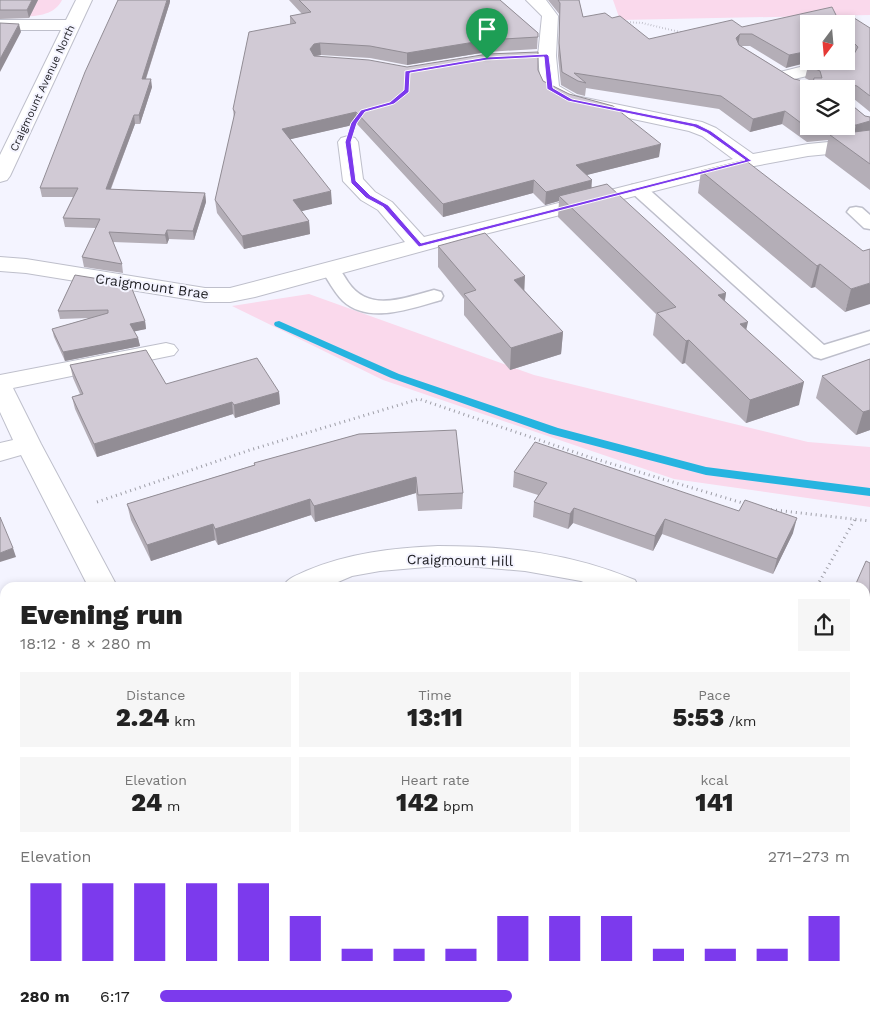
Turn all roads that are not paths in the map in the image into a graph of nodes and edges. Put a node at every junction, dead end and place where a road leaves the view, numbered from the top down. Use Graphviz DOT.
graph roads {
  1 [pos="84,0"];
  2 [pos="534,0"];
  3 [pos="0,25"];
  4 [pos="72,25"];
  5 [pos="769,66"];
  6 [pos="810,70"];
  7 [pos="786,76"];
  8 [pos="800,86"];
  9 [pos="348,142"];
  10 [pos="870,144"];
  11 [pos="749,161"];
  12 [pos="0,176"];
  13 [pos="638,189"];
  14 [pos="856,212"];
  15 [pos="870,224"];
  16 [pos="419,245"];
  17 [pos="0,264"];
  18 [pos="330,269"];
  19 [pos="434,296"];
  20 [pos="870,337"];
  21 [pos="166,350"];
  22 [pos="0,384"];
  23 [pos="28,444"];
  24 [pos="0,452"];
  25 [pos="101,582"];
  26 [pos="311,582"];
  27 [pos="608,582"];
  1 -- 4 [label="street, Craigmount Avenue North"];
  2 -- 11 [label="street"];
  3 -- 4 [label="street"];
  4 -- 12 [label="street, Craigmount Avenue North"];
  5 -- 7 [label="street"];
  6 -- 7 [label="street"];
  7 -- 8 [label="street"];
  9 -- 16 [label="street"];
  10 -- 11 [label="street, Craigmount Brae"];
  11 -- 13 [label="street, Craigmount Brae"];
  13 -- 16 [label="street, Craigmount Brae"];
  13 -- 20 [label="lane"];
  14 -- 15 [label="lane"];
  16 -- 18 [label="street, Craigmount Brae"];
  17 -- 18 [label="street, Craigmount Brae"];
  18 -- 19 [label="lane"];
  21 -- 22 [label="street"];
  22 -- 23 [label="street"];
  23 -- 24 [label="street"];
  23 -- 25 [label="street"];
  26 -- 27 [label="street, Craigmount Hill"];
}
